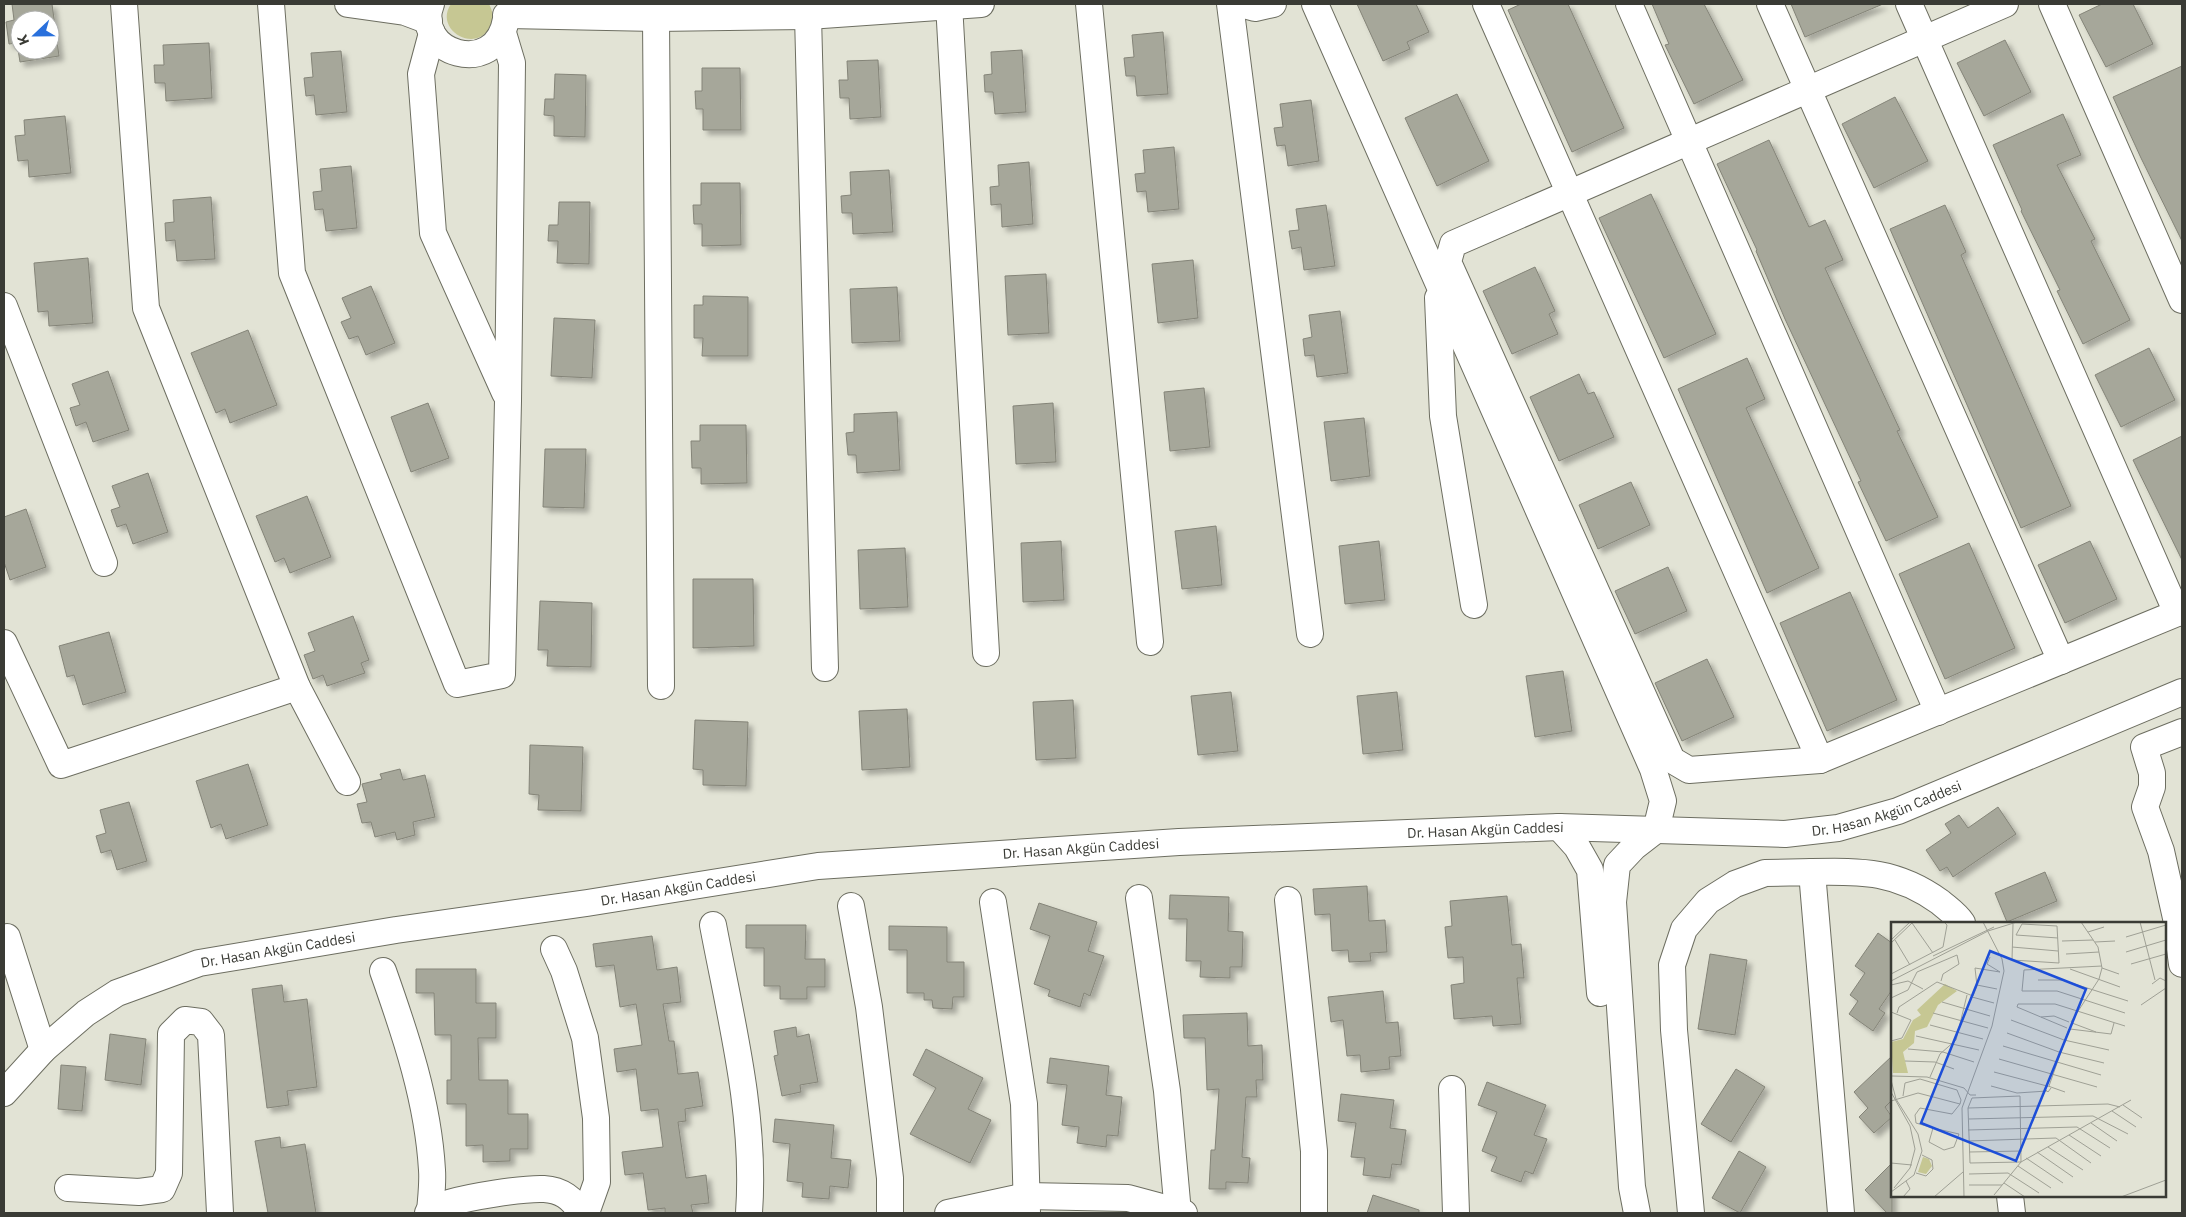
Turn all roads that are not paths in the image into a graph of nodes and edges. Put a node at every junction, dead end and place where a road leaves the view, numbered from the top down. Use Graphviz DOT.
graph roads {
  1 [pos="124,4"];
  2 [pos="271,4"];
  3 [pos="348,4"];
  4 [pos="981,4"];
  5 [pos="1090,4"];
  6 [pos="1230,4"];
  7 [pos="1240,4"];
  8 [pos="1273,4"];
  9 [pos="1315,4"];
  10 [pos="1486,4"];
  11 [pos="1630,4"];
  12 [pos="1770,4"];
  13 [pos="1909,4"];
  14 [pos="2005,4"];
  15 [pos="2052,4"];
  16 [pos="949,5"];
  17 [pos="807,10"];
  18 [pos="655,11"];
  19 [pos="430,14"];
  20 [pos="504,17"];
  21 [pos="1925,39"];
  22 [pos="1808,89"];
  23 [pos="1690,141"];
  24 [pos="1570,193"];
  25 [pos="1437,282"];
  26 [pos="2182,300"];
  27 [pos="4,306"];
  28 [pos="508,401"];
  29 [pos="104,564"];
  30 [pos="1474,605"];
  31 [pos="2180,612"];
  32 [pos="1310,634"];
  33 [pos="1150,642"];
  34 [pos="4,643"];
  35 [pos="986,653"];
  36 [pos="2061,661"];
  37 [pos="825,668"];
  38 [pos="661,686"];
  39 [pos="297,687"];
  40 [pos="2182,692"];
  41 [pos="1938,712"];
  42 [pos="2182,732"];
  43 [pos="1820,760"];
  44 [pos="347,782"];
  45 [pos="1559,827"];
  46 [pos="1656,830"];
  47 [pos="1812,872"];
  48 [pos="1139,898"];
  49 [pos="1288,900"];
  50 [pos="993,902"];
  51 [pos="851,906"];
  52 [pos="1961,922"];
  53 [pos="713,925"];
  54 [pos="5,932"];
  55 [pos="554,949"];
  56 [pos="2182,964"];
  57 [pos="383,971"];
  58 [pos="44,1050"];
  59 [pos="1452,1088"];
  60 [pos="4,1093"];
  61 [pos="68,1188"];
  62 [pos="2010,1197"];
  63 [pos="1026,1205"];
  64 [pos="1180,1212"];
  65 [pos="220,1213"];
  66 [pos="429,1213"];
  67 [pos="580,1213"];
  68 [pos="586,1213"];
  69 [pos="749,1213"];
  70 [pos="890,1213"];
  71 [pos="948,1213"];
  72 [pos="1314,1213"];
  73 [pos="1456,1213"];
  74 [pos="1625,1213"];
  75 [pos="1637,1213"];
  76 [pos="1690,1213"];
  77 [pos="1841,1213"];
  78 [pos="2012,1213"];
  1 -- 39 [label="street"];
  2 -- 28 [label="street"];
  3 -- 19 [label="street"];
  4 -- 16 [label="street"];
  5 -- 33 [label="street"];
  6 -- 32 [label="street"];
  7 -- 8 [label="street"];
  9 -- 25 [label="street"];
  10 -- 24 [label="street"];
  11 -- 23 [label="street"];
  12 -- 22 [label="street"];
  13 -- 21 [label="street"];
  14 -- 21 [label="street"];
  15 -- 26 [label="street"];
  16 -- 17 [label="street"];
  16 -- 35 [label="street"];
  17 -- 18 [label="street"];
  17 -- 37 [label="street"];
  18 -- 20 [label="street"];
  18 -- 38 [label="street"];
  19 -- 20 [label="street"];
  19 -- 28 [label="street"];
  20 -- 28 [label="street"];
  21 -- 22 [label="street"];
  21 -- 31 [label="street"];
  22 -- 23 [label="street"];
  22 -- 36 [label="street"];
  23 -- 24 [label="street"];
  23 -- 41 [label="street"];
  24 -- 43 [label="street"];
  24 -- 43 [label="street"];
  25 -- 30 [label="street"];
  25 -- 46 [label="street"];
  27 -- 29 [label="street"];
  31 -- 36 [label="street"];
  34 -- 39 [label="street"];
  36 -- 41 [label="street"];
  39 -- 44 [label="street"];
  40 -- 46 [label="street, Dr. Hasan Akgün Caddesi"];
  41 -- 43 [label="street"];
  42 -- 56 [label="street"];
  45 -- 46 [label="street, Dr. Hasan Akgün Caddesi"];
  45 -- 58 [label="street, Dr. Hasan Akgün Caddesi"];
  45 -- 74 [label="street"];
  46 -- 75 [label="street"];
  47 -- 52 [label="street"];
  47 -- 76 [label="street"];
  47 -- 77 [label="street"];
  48 -- 64 [label="street"];
  49 -- 72 [label="street"];
  50 -- 63 [label="street"];
  51 -- 70 [label="street"];
  53 -- 69 [label="street"];
  54 -- 58 [label="street"];
  55 -- 68 [label="street"];
  57 -- 66 [label="street"];
  58 -- 60 [label="street, Dr. Hasan Akgün Caddesi"];
  59 -- 73 [label="street"];
  61 -- 65 [label="street"];
  62 -- 78 [label="street"];
  63 -- 64 [label="street"];
  63 -- 71 [label="street"];
  66 -- 67 [label="street"];
}
